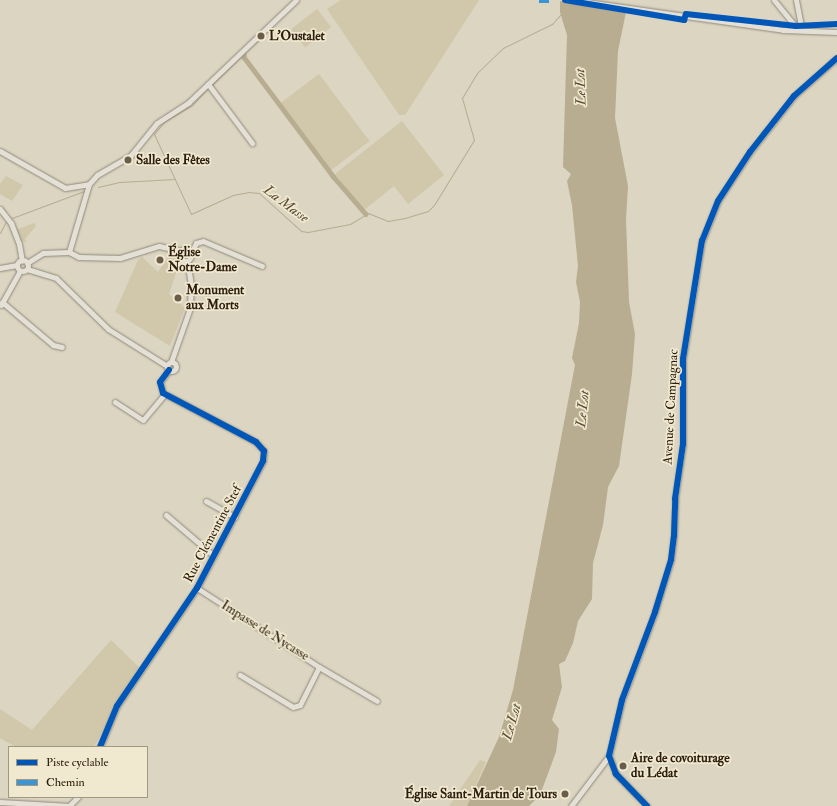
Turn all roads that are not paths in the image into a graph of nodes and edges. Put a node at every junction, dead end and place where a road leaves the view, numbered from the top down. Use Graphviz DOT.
graph roads {
  1 [pos="573,0"];
  2 [pos="774,0"];
  3 [pos="777,0"];
  4 [pos="796,0"];
  5 [pos="292,3"];
  6 [pos="801,26"];
  7 [pos="795,28"];
  8 [pos="837,32"];
  9 [pos="837,58"];
  10 [pos="208,84"];
  11 [pos="252,143"];
  12 [pos="0,151"];
  13 [pos="89,184"];
  14 [pos="0,209"];
  15 [pos="180,251"];
  16 [pos="68,252"];
  17 [pos="191,253"];
  18 [pos="187,261"];
  19 [pos="25,264"];
  20 [pos="262,266"];
  21 [pos="0,268"];
  22 [pos="19,268"];
  23 [pos="1,304"];
  24 [pos="62,347"];
  25 [pos="169,366"];
  26 [pos="164,395"];
  27 [pos="115,402"];
  28 [pos="206,501"];
  29 [pos="166,515"];
  30 [pos="235,517"];
  31 [pos="214,556"];
  32 [pos="197,588"];
  33 [pos="319,667"];
  34 [pos="240,675"];
  35 [pos="377,700"];
  36 [pos="100,746"];
  37 [pos="608,756"];
  38 [pos="77,798"];
  39 [pos="0,802"];
  40 [pos="70,806"];
  41 [pos="571,806"];
  42 [pos="647,806"];
  1 -- 7 [label="street"];
  2 -- 7 [label="street"];
  3 -- 7 [label="street"];
  4 -- 6 [label="street"];
  5 -- 10 [label="street"];
  7 -- 8 [label="street"];
  9 -- 37 [label="street, Avenue de Campagnac"];
  10 -- 11 [label="street"];
  10 -- 13 [label="street"];
  12 -- 13 [label="street"];
  13 -- 16 [label="street"];
  14 -- 19 [label="street"];
  15 -- 16 [label="street"];
  15 -- 17 [label="street"];
  15 -- 18 [label="street"];
  16 -- 19 [label="street"];
  17 -- 18 [label="street"];
  17 -- 20 [label="street"];
  18 -- 25 [label="street"];
  19 -- 22 [label="street"];
  19 -- 22 [label="street"];
  19 -- 25 [label="street"];
  21 -- 22 [label="street"];
  22 -- 23 [label="street"];
  23 -- 24 [label="street"];
  25 -- 26 [label="street"];
  26 -- 27 [label="street"];
  26 -- 30 [label="street, Rue Clémentine Stef"];
  28 -- 30 [label="street"];
  29 -- 31 [label="street"];
  30 -- 31 [label="street, Rue Clémentine Stef"];
  31 -- 32 [label="street, Rue Clémentine Stef"];
  32 -- 33 [label="street, Impasse de Nycasse"];
  32 -- 36 [label="street, Rue Clémentine Stef"];
  33 -- 34 [label="street, Impasse de Nycasse"];
  33 -- 35 [label="street"];
  37 -- 41 [label="street"];
  37 -- 42 [label="street"];
  38 -- 40 [label="street"];
  39 -- 40 [label="street"];
}
